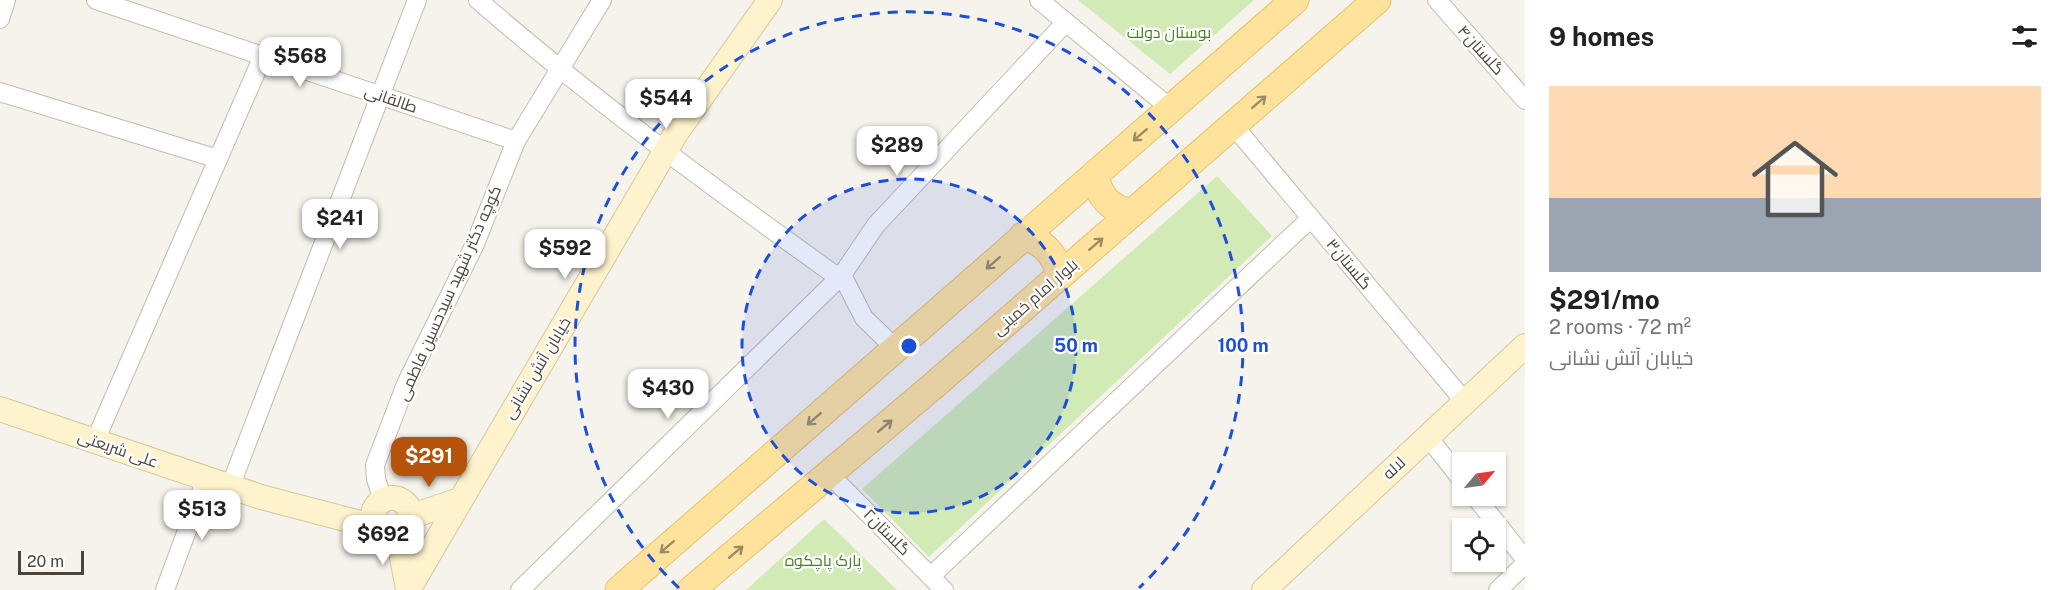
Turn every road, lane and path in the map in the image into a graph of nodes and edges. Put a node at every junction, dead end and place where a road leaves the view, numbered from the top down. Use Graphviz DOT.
graph roads {
  1 [pos="6,0"];
  2 [pos="96,0"];
  3 [pos="417,0"];
  4 [pos="478,0"];
  5 [pos="602,0"];
  6 [pos="770,0"];
  7 [pos="1039,0"];
  8 [pos="1295,0"];
  9 [pos="1377,0"];
  10 [pos="1437,0"];
  11 [pos="0,20"];
  12 [pos="1066,22"];
  13 [pos="263,56"];
  14 [pos="560,72"];
  15 [pos="0,92"];
  16 [pos="380,96"];
  17 [pos="1525,100"];
  18 [pos="1170,108"];
  19 [pos="1233,125"];
  20 [pos="516,141"];
  21 [pos="665,152"];
  22 [pos="218,159"];
  23 [pos="1095,174"];
  24 [pos="1132,213"];
  25 [pos="1311,218"];
  26 [pos="1023,236"];
  27 [pos="1060,275"];
  28 [pos="841,277"];
  29 [pos="1525,346"];
  30 [pos="895,348"];
  31 [pos="1465,402"];
  32 [pos="0,409"];
  33 [pos="1428,437"];
  34 [pos="95,441"];
  35 [pos="1452,467"];
  36 [pos="829,474"];
  37 [pos="206,479"];
  38 [pos="230,487"];
  39 [pos="383,500"];
  40 [pos="460,500"];
  41 [pos="1483,506"];
  42 [pos="412,516"];
  43 [pos="375,527"];
  44 [pos="398,536"];
  45 [pos="1525,558"];
  46 [pos="1525,564"];
  47 [pos="931,576"];
  48 [pos="408,589"];
  49 [pos="165,590"];
  50 [pos="520,590"];
  51 [pos="619,590"];
  52 [pos="691,590"];
  53 [pos="944,590"];
  54 [pos="1264,590"];
  55 [pos="1498,590"];
  1 -- 11 [label="street"];
  2 -- 13 [label="street, طالقانی"];
  3 -- 16 [label="street"];
  4 -- 14 [label="street"];
  5 -- 14 [label="street, کوچه دکتر شهید سیدحسین فاطمی"];
  6 -- 21 [label="street, خیابان آتش نشانی"];
  7 -- 12 [label="street"];
  8 -- 18 [label="main road"];
  19 -- 9 [label="main road, بلوار امام خمینی, one-way"];
  10 -- 17 [label="street, گلستان۴"];
  12 -- 18 [label="street"];
  12 -- 28 [label="street"];
  13 -- 16 [label="street, طالقانی"];
  13 -- 22 [label="street"];
  14 -- 20 [label="street, کوچه دکتر شهید سیدحسین فاطمی"];
  14 -- 21 [label="street"];
  15 -- 22 [label="street"];
  16 -- 20 [label="street, طالقانی"];
  16 -- 38 [label="street"];
  18 -- 23 [label="main road, one-way"];
  19 -- 24 [label="main road, بلوار امام خمینی"];
  19 -- 25 [label="street, گلستان۳"];
  20 -- 39 [label="street, کوچه دکتر شهید سیدحسین فاطمی"];
  21 -- 28 [label="street"];
  21 -- 40 [label="street, خیابان آتش نشانی"];
  22 -- 34 [label="street"];
  23 -- 24 [label="main road"];
  23 -- 26 [label="main road"];
  27 -- 24 [label="main road, بلوار امام خمینی, one-way"];
  25 -- 31 [label="street, گلستان۳"];
  25 -- 47 [label="street"];
  26 -- 27 [label="main road"];
  26 -- 30 [label="main road, one-way"];
  36 -- 27 [label="main road, بلوار امام خمینی, one-way"];
  28 -- 30 [label="street"];
  28 -- 50 [label="street"];
  29 -- 31 [label="street, لاله"];
  30 -- 51 [label="main road, one-way"];
  31 -- 33 [label="street, لاله"];
  32 -- 34 [label="street, علی شریعتی"];
  33 -- 35 [label="street"];
  33 -- 54 [label="street, لاله"];
  34 -- 37 [label="street, علی شریعتی"];
  36 -- 47 [label="street, گلستان۲"];
  52 -- 36 [label="main road, بلوار امام خمینی, one-way"];
  37 -- 38 [label="street, علی شریعتی"];
  37 -- 49 [label="street"];
  38 -- 43 [label="street, علی شریعتی"];
  39 -- 42 [label="street"];
  39 -- 43 [label="street"];
  40 -- 42 [label="street"];
  40 -- 48 [label="street, خیابان آتش نشانی"];
  41 -- 45 [label="street"];
  42 -- 44 [label="street"];
  43 -- 44 [label="street"];
  44 -- 48 [label="street"];
  46 -- 55 [label="street"];
  47 -- 53 [label="street, گلستان۲"];
}
